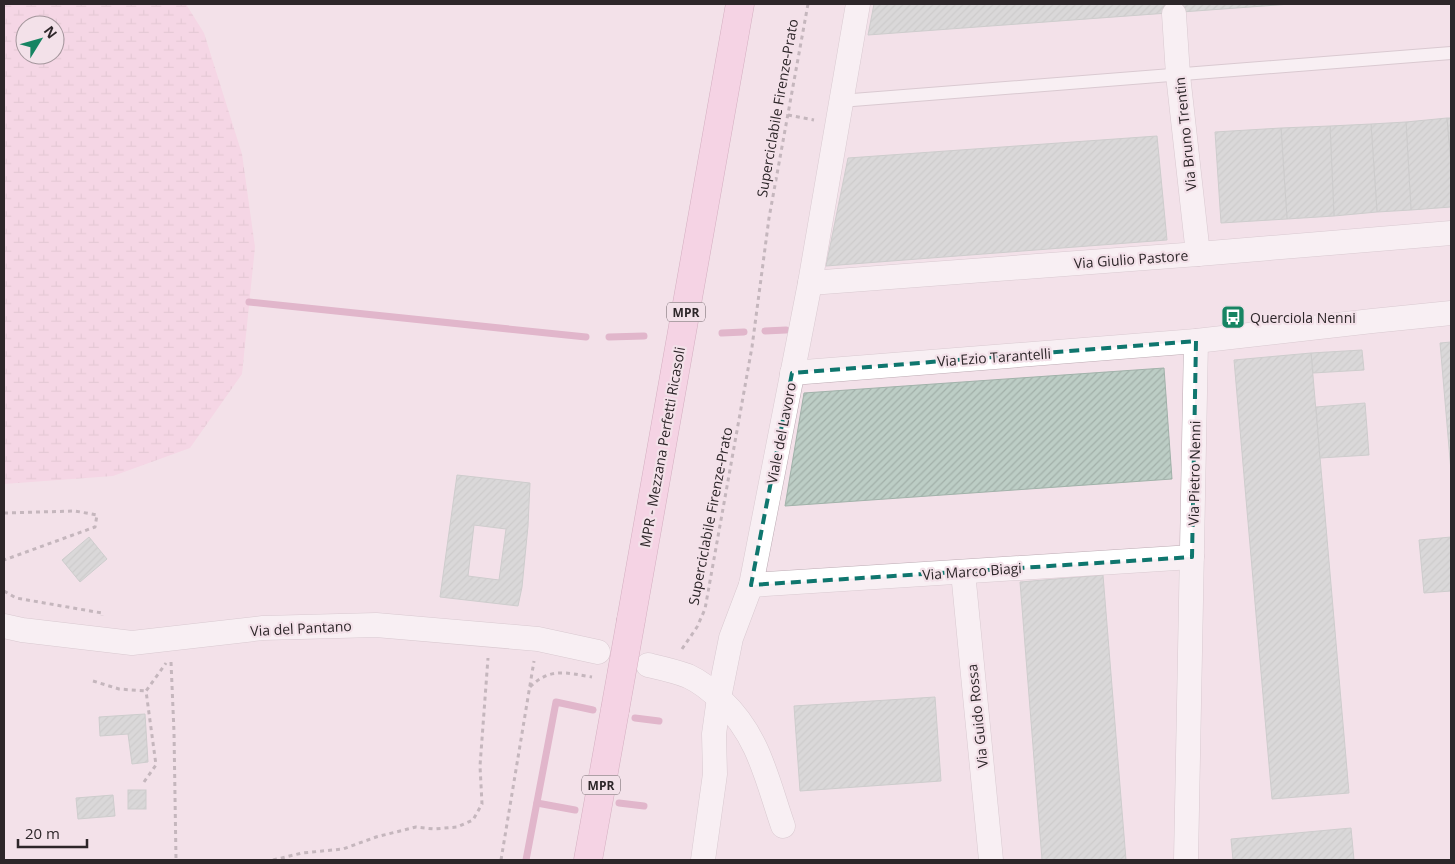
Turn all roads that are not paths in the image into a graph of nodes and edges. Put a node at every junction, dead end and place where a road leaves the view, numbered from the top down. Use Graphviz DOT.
graph roads {
  1 [pos="740,4"];
  2 [pos="858,4"];
  3 [pos="1174,14"];
  4 [pos="1451,53"];
  5 [pos="1178,75"];
  6 [pos="840,100"];
  7 [pos="1451,233"];
  8 [pos="1198,254"];
  9 [pos="810,283"];
  10 [pos="1451,313"];
  11 [pos="1196,342"];
  12 [pos="792,373"];
  13 [pos="1192,557"];
  14 [pos="963,572"];
  15 [pos="751,585"];
  16 [pos="4,626"];
  17 [pos="598,652"];
  18 [pos="648,665"];
  19 [pos="719,698"];
  20 [pos="783,826"];
  21 [pos="588,860"];
  22 [pos="703,860"];
  23 [pos="991,860"];
  24 [pos="1186,860"];
  1 -- 21 [label="main road, MPR - Mezzana Perfetti Ricasoli / MPR, bridge"];
  2 -- 6 [label="street, Viale del Lavoro"];
  3 -- 5 [label="street, Via Bruno Trentin"];
  4 -- 5 [label="lane"];
  5 -- 6 [label="lane"];
  5 -- 8 [label="street, Via Bruno Trentin"];
  6 -- 9 [label="street, Viale del Lavoro"];
  7 -- 8 [label="street, Via Giulio Pastore"];
  8 -- 9 [label="street, Via Giulio Pastore"];
  9 -- 12 [label="street, Viale del Lavoro"];
  10 -- 11 [label="street"];
  11 -- 12 [label="street, Via Ezio Tarantelli"];
  11 -- 13 [label="street, Via Pietro Nenni"];
  12 -- 15 [label="street, Viale del Lavoro"];
  13 -- 14 [label="street, Via Marco Biagi"];
  13 -- 24 [label="street, Via Pietro Nenni"];
  14 -- 15 [label="street, Via Marco Biagi"];
  14 -- 23 [label="street, Via Guido Rossa"];
  15 -- 19 [label="street, Viale del Lavoro"];
  16 -- 17 [label="street, Via del Pantano"];
  18 -- 19 [label="street"];
  19 -- 20 [label="street"];
  19 -- 22 [label="street, Viale del Lavoro"];
}
